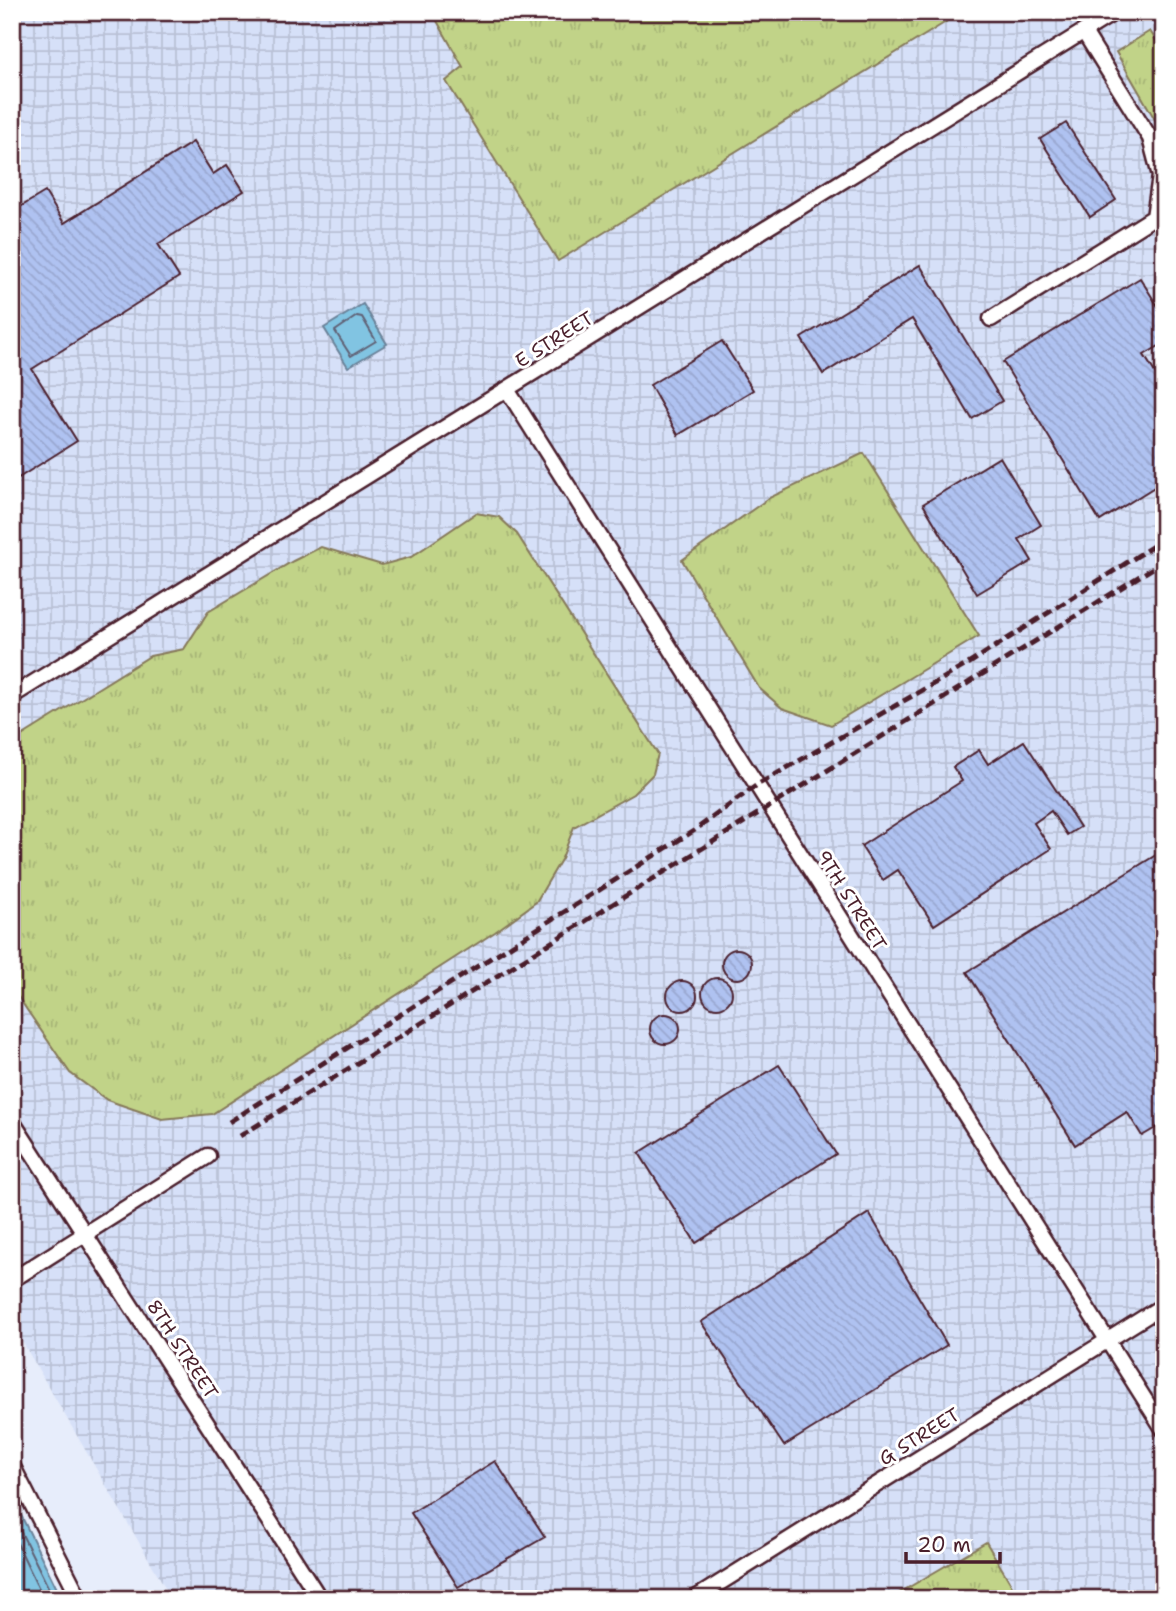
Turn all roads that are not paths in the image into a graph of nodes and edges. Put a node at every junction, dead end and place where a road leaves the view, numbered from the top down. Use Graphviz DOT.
graph roads {
  1 [pos="1115,12"];
  2 [pos="1084,32"];
  3 [pos="991,319"];
  4 [pos="508,391"];
  5 [pos="12,696"];
  6 [pos="12,1121"];
  7 [pos="208,1156"];
  8 [pos="86,1233"];
  9 [pos="12,1280"];
  10 [pos="1164,1305"];
  11 [pos="1108,1340"];
  12 [pos="1164,1430"];
  13 [pos="12,1465"];
  14 [pos="80,1599"];
  15 [pos="320,1599"];
  16 [pos="694,1599"];
  1 -- 2 [label="lane, E STREET"];
  2 -- 3 [label="lane"];
  2 -- 4 [label="lane, E STREET"];
  4 -- 5 [label="lane, E STREET"];
  4 -- 11 [label="lane, 9TH STREET"];
  6 -- 8 [label="lane, 8TH STREET"];
  7 -- 8 [label="lane"];
  8 -- 9 [label="lane"];
  8 -- 15 [label="lane, 8TH STREET"];
  10 -- 11 [label="lane, G STREET"];
  11 -- 12 [label="lane, 9TH STREET"];
  11 -- 16 [label="lane, G STREET"];
  13 -- 14 [label="lane"];
}
